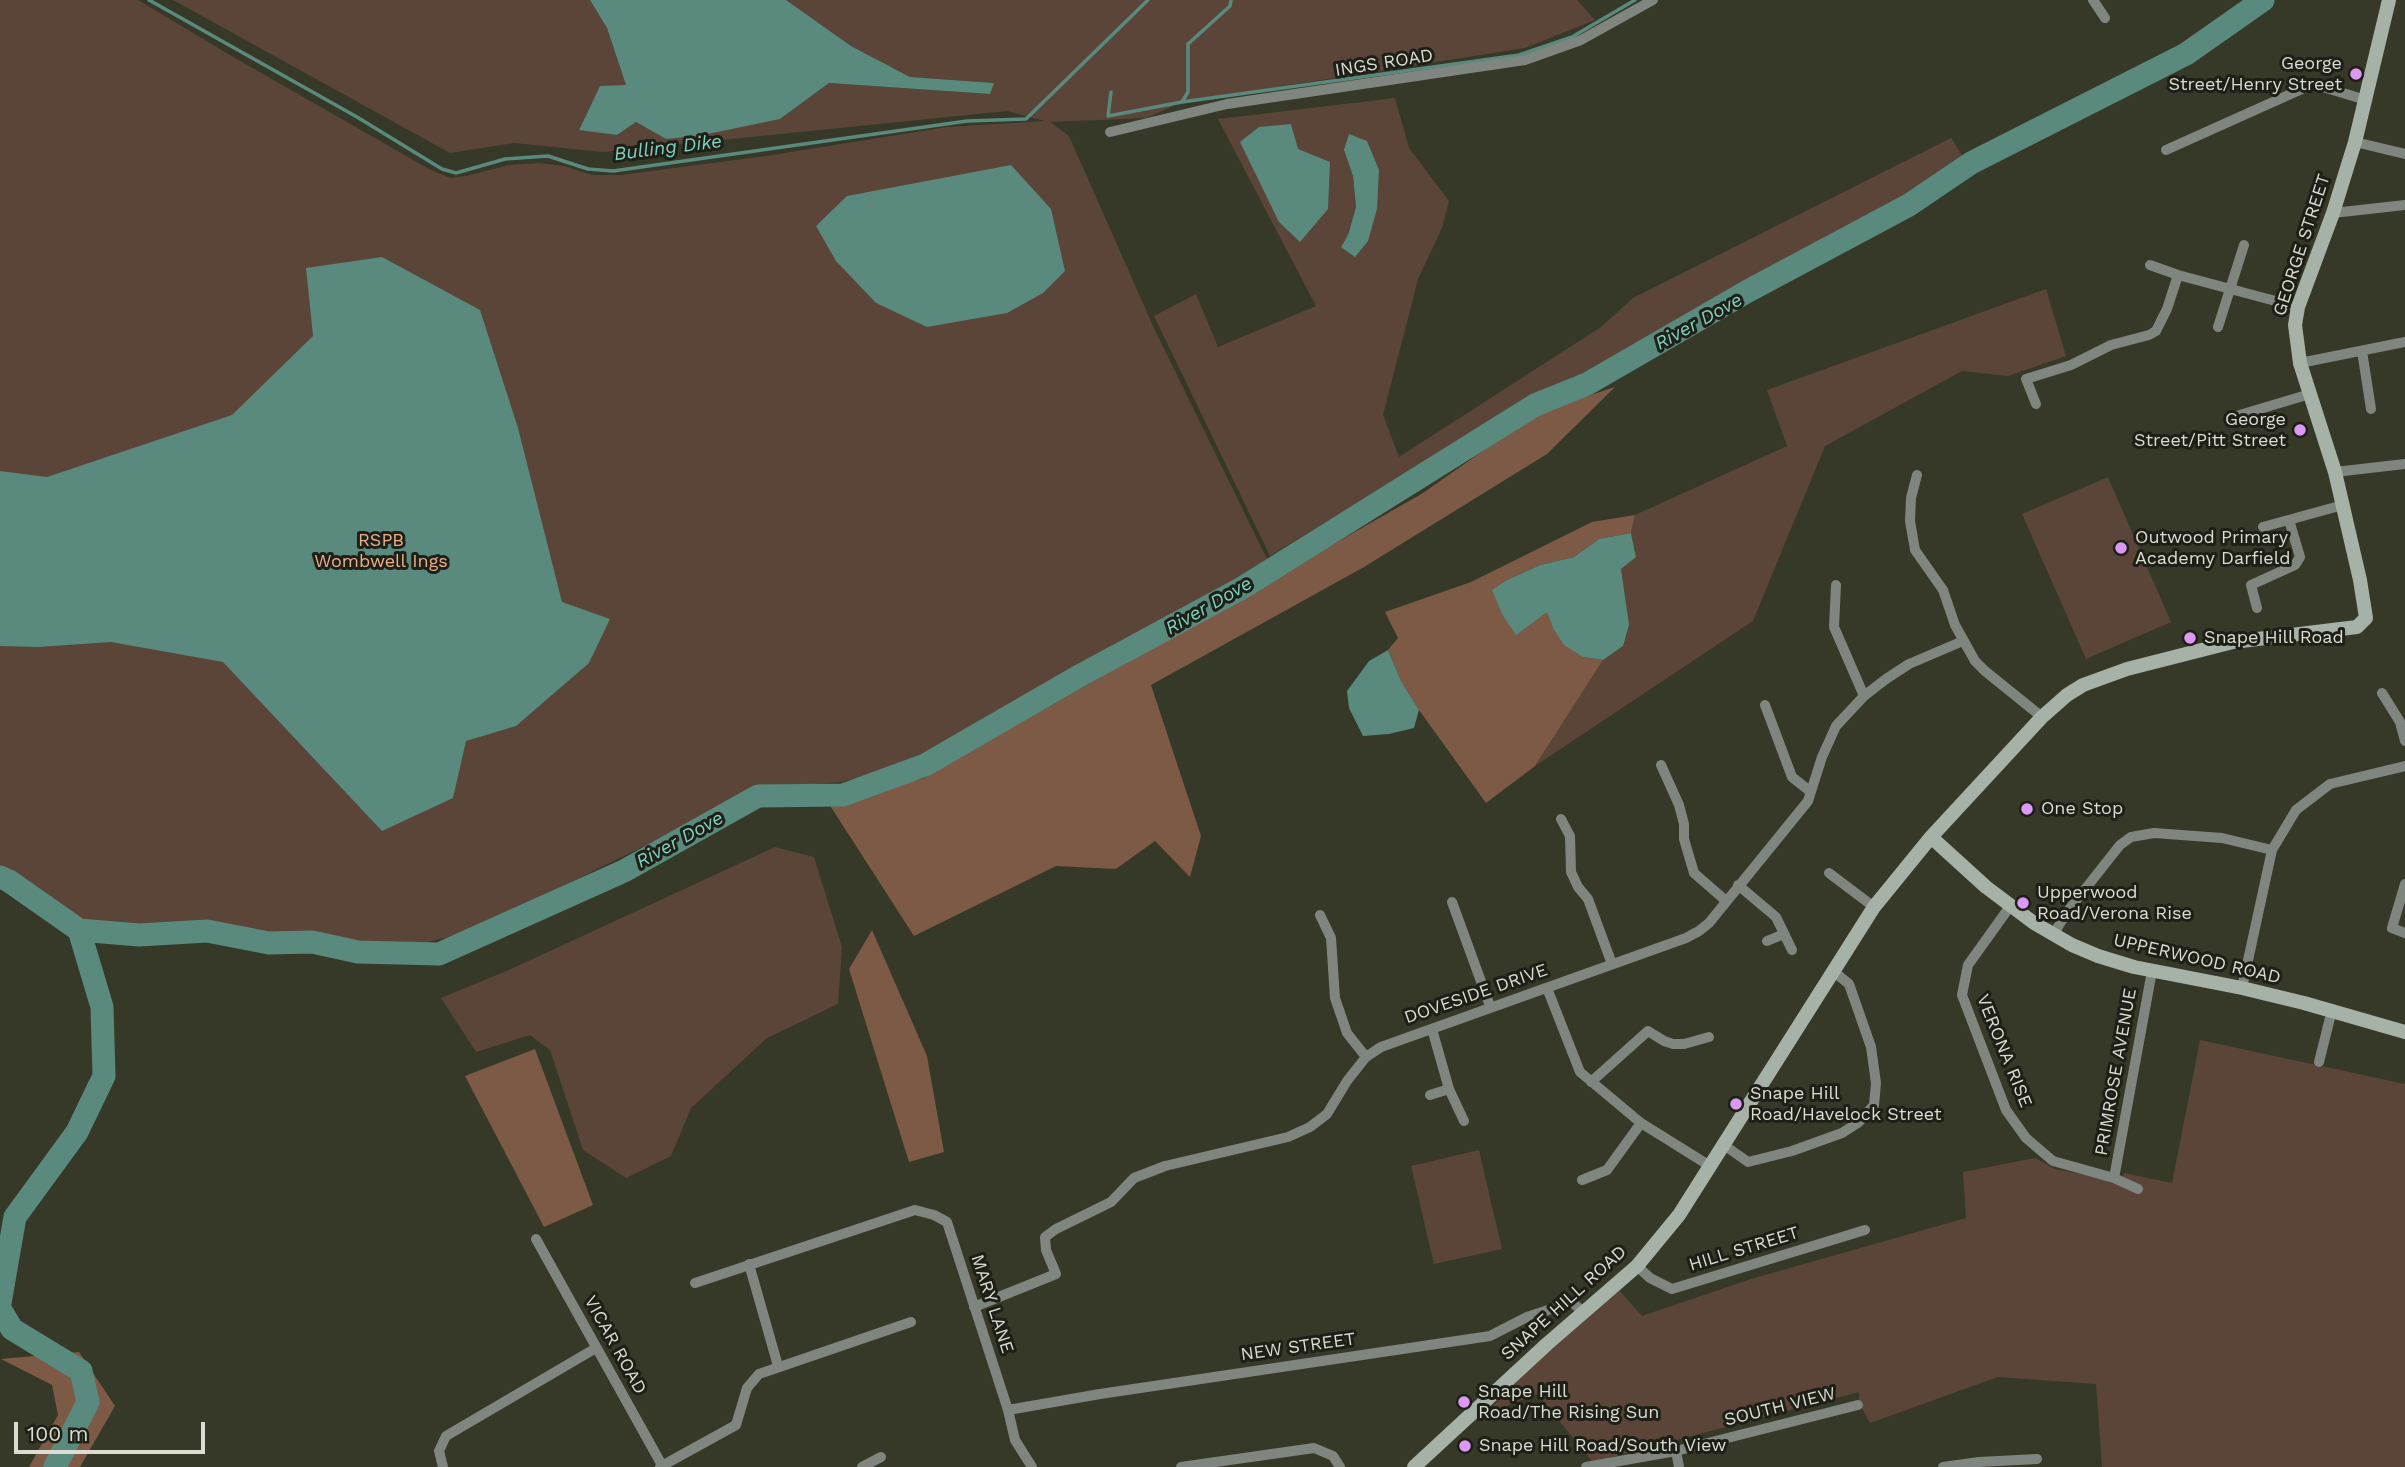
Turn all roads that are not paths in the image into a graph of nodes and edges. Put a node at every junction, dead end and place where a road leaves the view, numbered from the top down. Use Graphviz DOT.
graph roads {
  1 [pos="1653,0"];
  2 [pos="2093,0"];
  3 [pos="2389,0"];
  4 [pos="2105,18"];
  5 [pos="2366,100"];
  6 [pos="1110,132"];
  7 [pos="2355,142"];
  8 [pos="2166,150"];
  9 [pos="2405,154"];
  10 [pos="2405,205"];
  11 [pos="2333,213"];
  12 [pos="2244,245"];
  13 [pos="2150,265"];
  14 [pos="2178,275"];
  15 [pos="2231,288"];
  16 [pos="2298,307"];
  17 [pos="2218,327"];
  18 [pos="2405,342"];
  19 [pos="2362,351"];
  20 [pos="2300,363"];
  21 [pos="2310,394"];
  22 [pos="2036,404"];
  23 [pos="2371,409"];
  24 [pos="2233,417"];
  25 [pos="2405,464"];
  26 [pos="2335,472"];
  27 [pos="1917,475"];
  28 [pos="2343,505"];
  29 [pos="2289,520"];
  30 [pos="2263,527"];
  31 [pos="1836,585"];
  32 [pos="2257,608"];
  33 [pos="2363,623"];
  34 [pos="1963,641"];
  35 [pos="2382,693"];
  36 [pos="1864,696"];
  37 [pos="1765,705"];
  38 [pos="2042,717"];
  39 [pos="2405,741"];
  40 [pos="1661,765"];
  41 [pos="2405,766"];
  42 [pos="1811,792"];
  43 [pos="1561,819"];
  44 [pos="1931,837"];
  45 [pos="2272,850"];
  46 [pos="1829,873"];
  47 [pos="2405,884"];
  48 [pos="1738,885"];
  49 [pos="1725,900"];
  50 [pos="1452,902"];
  51 [pos="2011,905"];
  52 [pos="1874,907"];
  53 [pos="1320,915"];
  54 [pos="2405,933"];
  55 [pos="1784,934"];
  56 [pos="2053,935"];
  57 [pos="1767,941"];
  58 [pos="1792,950"];
  59 [pos="1612,964"];
  60 [pos="1833,971"];
  61 [pos="2152,971"];
  62 [pos="1547,988"];
  63 [pos="2242,988"];
  64 [pos="1490,1006"];
  65 [pos="2332,1010"];
  66 [pos="1432,1029"];
  67 [pos="2405,1032"];
  68 [pos="1710,1037"];
  69 [pos="1366,1057"];
  70 [pos="2319,1062"];
  71 [pos="1591,1082"];
  72 [pos="1448,1089"];
  73 [pos="1430,1095"];
  74 [pos="1464,1121"];
  75 [pos="1641,1123"];
  76 [pos="1724,1145"];
  77 [pos="1710,1166"];
  78 [pos="2114,1178"];
  79 [pos="1582,1180"];
  80 [pos="2138,1189"];
  81 [pos="1865,1230"];
  82 [pos="536,1239"];
  83 [pos="749,1264"];
  84 [pos="1637,1266"];
  85 [pos="695,1283"];
  86 [pos="974,1307"];
  87 [pos="1584,1313"];
  88 [pos="911,1322"];
  89 [pos="596,1348"];
  90 [pos="778,1366"];
  91 [pos="1858,1405"];
  92 [pos="1008,1410"];
  93 [pos="1676,1451"];
  94 [pos="881,1457"];
  95 [pos="2037,1459"];
  96 [pos="443,1467"];
  97 [pos="662,1467"];
  98 [pos="862,1467"];
  99 [pos="1032,1467"];
  100 [pos="1181,1467"];
  101 [pos="1340,1467"];
  102 [pos="1414,1467"];
  103 [pos="1586,1467"];
  104 [pos="1679,1467"];
  105 [pos="1943,1467"];
  1 -- 6 [label="street, INGS ROAD"];
  2 -- 4 [label="street"];
  3 -- 5 [label="main road, GEORGE STREET"];
  5 -- 7 [label="main road, GEORGE STREET"];
  5 -- 8 [label="street"];
  7 -- 9 [label="street"];
  7 -- 11 [label="main road, GEORGE STREET"];
  10 -- 11 [label="street"];
  11 -- 16 [label="main road, GEORGE STREET"];
  12 -- 15 [label="street"];
  13 -- 14 [label="street"];
  14 -- 15 [label="street"];
  14 -- 22 [label="street"];
  15 -- 16 [label="street"];
  15 -- 17 [label="street"];
  16 -- 20 [label="main road, GEORGE STREET"];
  18 -- 19 [label="street"];
  19 -- 20 [label="street"];
  19 -- 23 [label="street"];
  20 -- 21 [label="main road, GEORGE STREET"];
  21 -- 24 [label="street"];
  21 -- 26 [label="main road, GEORGE STREET"];
  25 -- 26 [label="street"];
  26 -- 28 [label="main road, GEORGE STREET"];
  27 -- 34 [label="street"];
  28 -- 29 [label="street"];
  28 -- 33 [label="main road, GEORGE STREET"];
  29 -- 30 [label="street"];
  29 -- 32 [label="street"];
  31 -- 36 [label="street"];
  33 -- 38 [label="main road, SNAPE HILL ROAD"];
  34 -- 36 [label="street, DOVESIDE DRIVE"];
  34 -- 38 [label="street"];
  35 -- 39 [label="street"];
  36 -- 42 [label="street, DOVESIDE DRIVE"];
  37 -- 42 [label="street"];
  38 -- 44 [label="main road, SNAPE HILL ROAD"];
  40 -- 49 [label="street"];
  41 -- 45 [label="street"];
  42 -- 48 [label="street, DOVESIDE DRIVE"];
  43 -- 59 [label="street"];
  44 -- 51 [label="main road, UPPERWOOD ROAD"];
  44 -- 52 [label="main road, SNAPE HILL ROAD"];
  45 -- 56 [label="street"];
  45 -- 63 [label="street"];
  46 -- 52 [label="street"];
  47 -- 54 [label="street"];
  48 -- 49 [label="street, DOVESIDE DRIVE"];
  48 -- 55 [label="street"];
  49 -- 59 [label="street, DOVESIDE DRIVE"];
  50 -- 64 [label="street"];
  51 -- 56 [label="main road, UPPERWOOD ROAD"];
  51 -- 78 [label="street, VERONA RISE"];
  52 -- 60 [label="main road, SNAPE HILL ROAD"];
  53 -- 69 [label="street"];
  55 -- 57 [label="street"];
  55 -- 58 [label="street"];
  56 -- 61 [label="main road, UPPERWOOD ROAD"];
  59 -- 62 [label="street, DOVESIDE DRIVE"];
  60 -- 76 [label="main road, SNAPE HILL ROAD"];
  60 -- 76 [label="street"];
  61 -- 63 [label="main road, UPPERWOOD ROAD"];
  61 -- 78 [label="street, PRIMROSE AVENUE"];
  62 -- 64 [label="street, DOVESIDE DRIVE"];
  62 -- 71 [label="street"];
  63 -- 65 [label="main road, UPPERWOOD ROAD"];
  64 -- 66 [label="street, DOVESIDE DRIVE"];
  65 -- 67 [label="main road, UPPERWOOD ROAD"];
  65 -- 70 [label="street"];
  66 -- 69 [label="street, DOVESIDE DRIVE"];
  66 -- 72 [label="street"];
  68 -- 71 [label="street"];
  69 -- 86 [label="street, DOVESIDE DRIVE"];
  71 -- 75 [label="street"];
  72 -- 73 [label="street"];
  72 -- 74 [label="street"];
  75 -- 77 [label="street"];
  75 -- 79 [label="street"];
  76 -- 77 [label="main road, SNAPE HILL ROAD"];
  77 -- 84 [label="main road, SNAPE HILL ROAD"];
  78 -- 80 [label="street, VERONA RISE"];
  81 -- 84 [label="street, HILL STREET"];
  82 -- 89 [label="street, VICAR ROAD"];
  83 -- 85 [label="street"];
  83 -- 86 [label="street, MARY LANE"];
  83 -- 90 [label="street"];
  84 -- 87 [label="main road, SNAPE HILL ROAD"];
  86 -- 92 [label="street, MARY LANE"];
  87 -- 92 [label="street, NEW STREET"];
  87 -- 102 [label="main road, SNAPE HILL ROAD"];
  88 -- 90 [label="street"];
  89 -- 96 [label="street"];
  89 -- 97 [label="street, VICAR ROAD"];
  90 -- 97 [label="street"];
  91 -- 93 [label="street, SOUTH VIEW"];
  92 -- 99 [label="street, MARY LANE"];
  93 -- 103 [label="street, SOUTH VIEW"];
  93 -- 104 [label="street"];
  94 -- 98 [label="street"];
  95 -- 105 [label="street"];
  100 -- 101 [label="street"];
}
